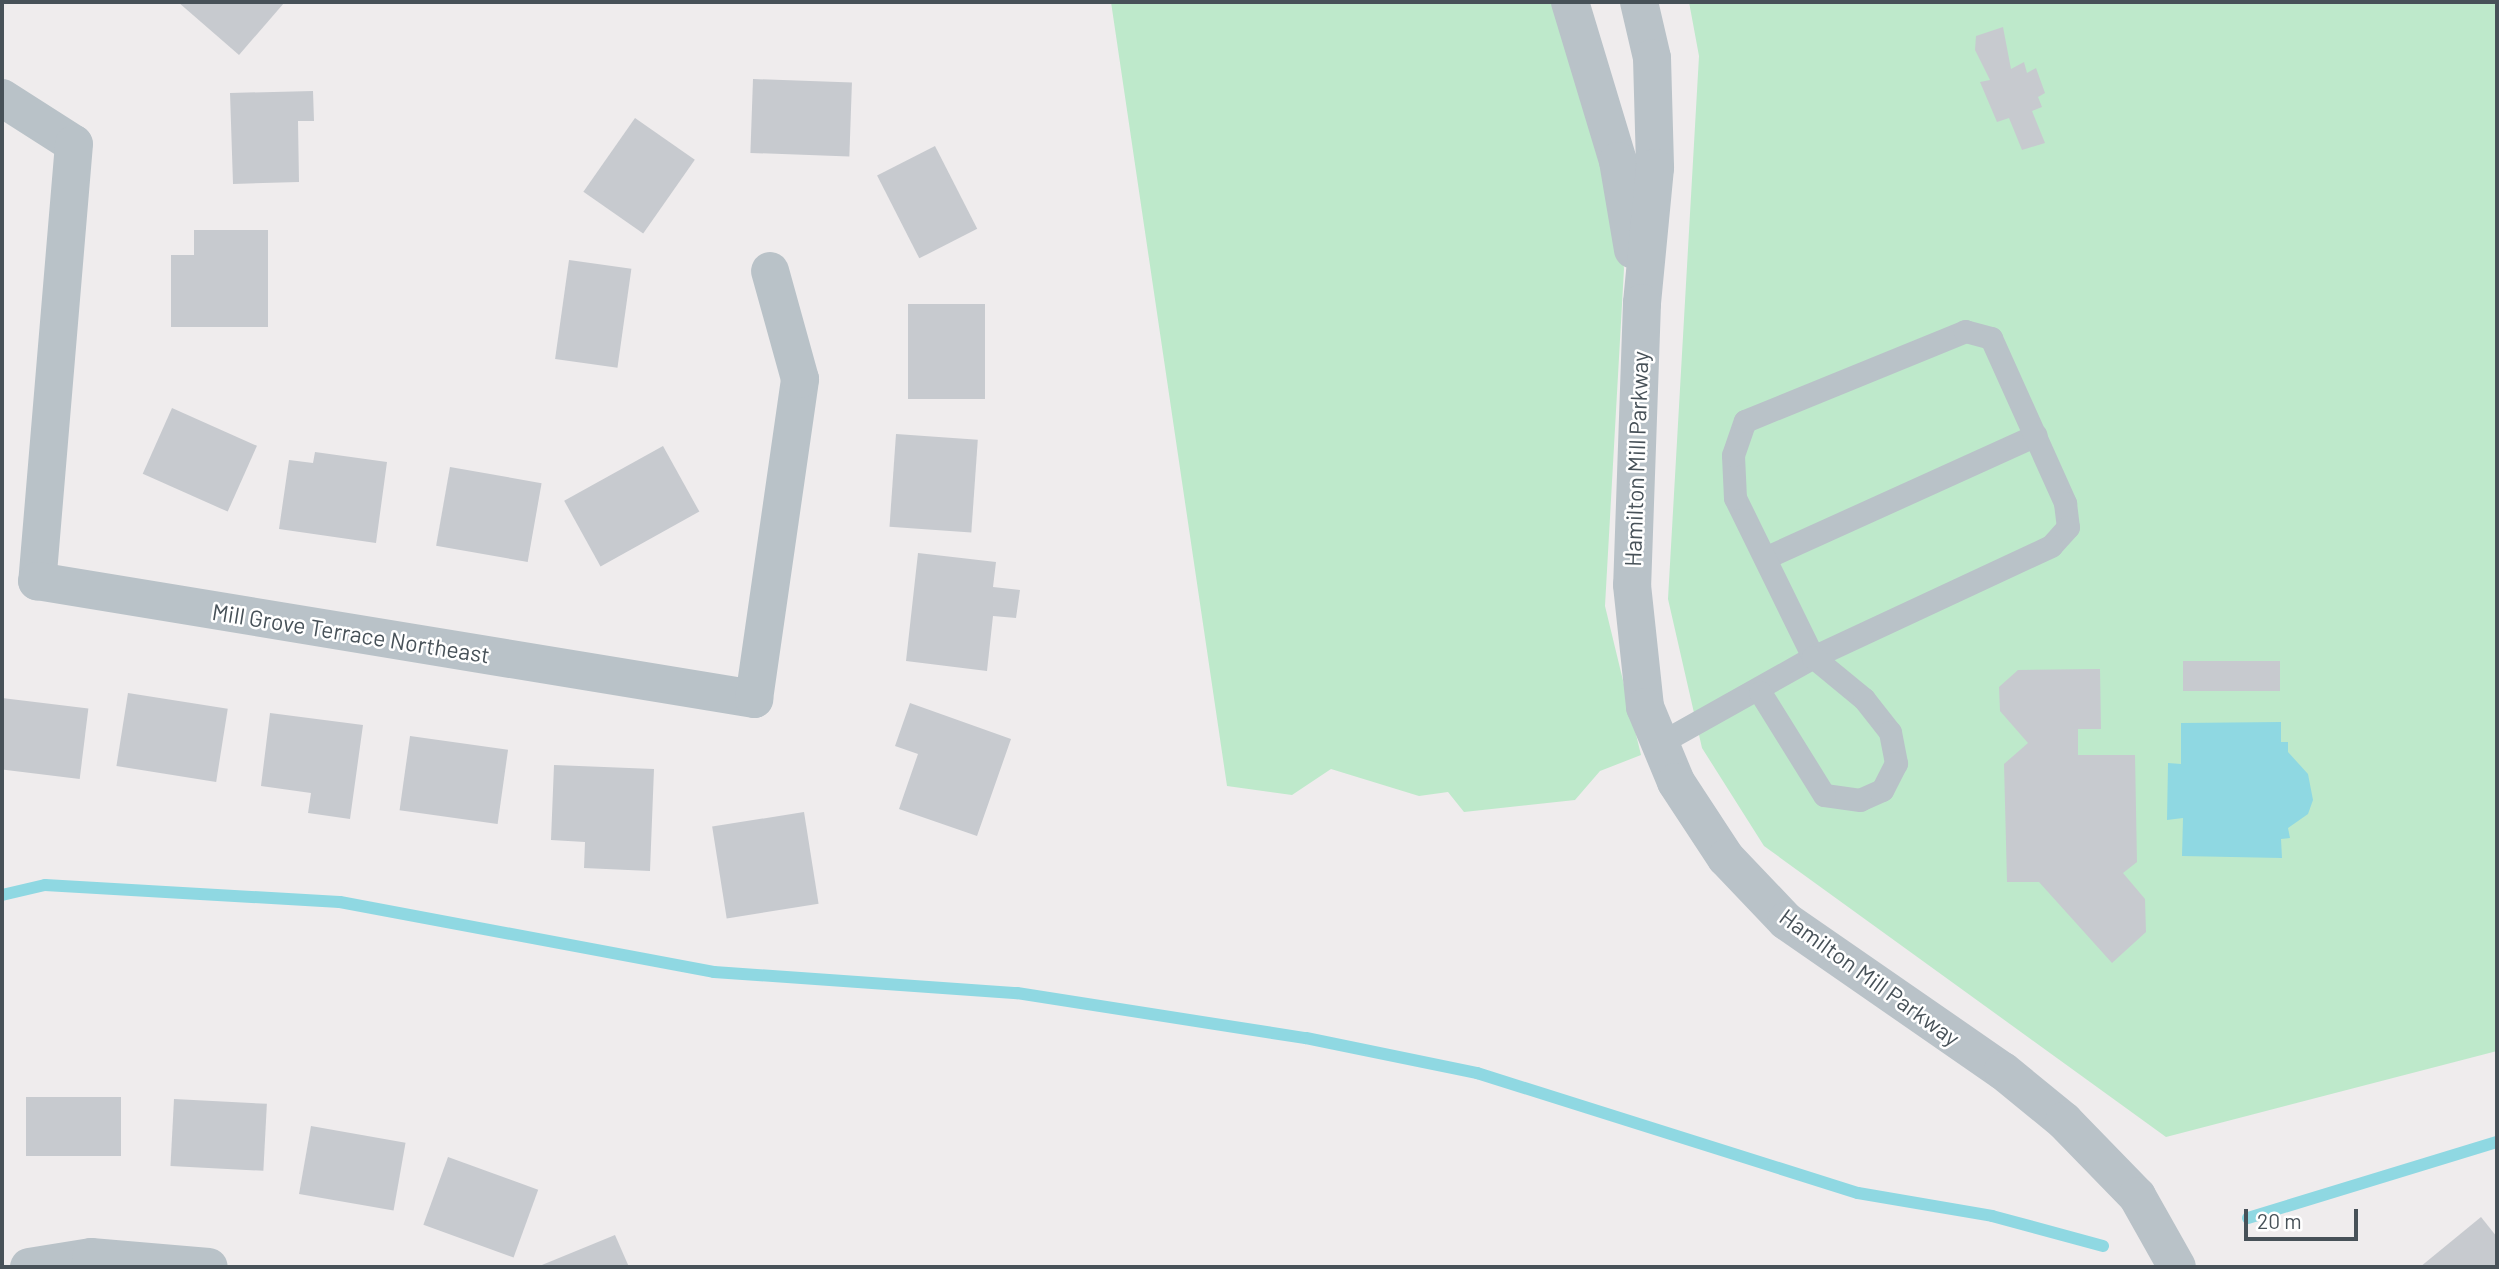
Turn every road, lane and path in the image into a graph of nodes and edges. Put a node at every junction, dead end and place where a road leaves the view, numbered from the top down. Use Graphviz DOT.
graph roads {
  1 [pos="1570,2"];
  2 [pos="1639,2"];
  3 [pos="2,99"];
  4 [pos="770,271"];
  5 [pos="1642,303"];
  6 [pos="2036,435"];
  7 [pos="1767,557"];
  8 [pos="1813,657"];
  9 [pos="1760,692"];
  10 [pos="1660,743"];
  11 [pos="29,1267"];
  12 [pos="209,1267"];
  13 [pos="2177,1267"];
  1 -- 5 [label="street, Hamilton Mill Parkway"];
  2 -- 5 [label="street, Hamilton Mill Parkway"];
  3 -- 4 [label="street, Mill Grove Terrace Northeast"];
  5 -- 10 [label="street, Hamilton Mill Parkway"];
  6 -- 7 [label="lane"];
  6 -- 7 [label="lane"];
  6 -- 8 [label="lane"];
  7 -- 8 [label="lane"];
  8 -- 9 [label="lane"];
  8 -- 9 [label="lane"];
  9 -- 10 [label="lane"];
  10 -- 13 [label="street, Hamilton Mill Parkway"];
  11 -- 12 [label="street"];
}
